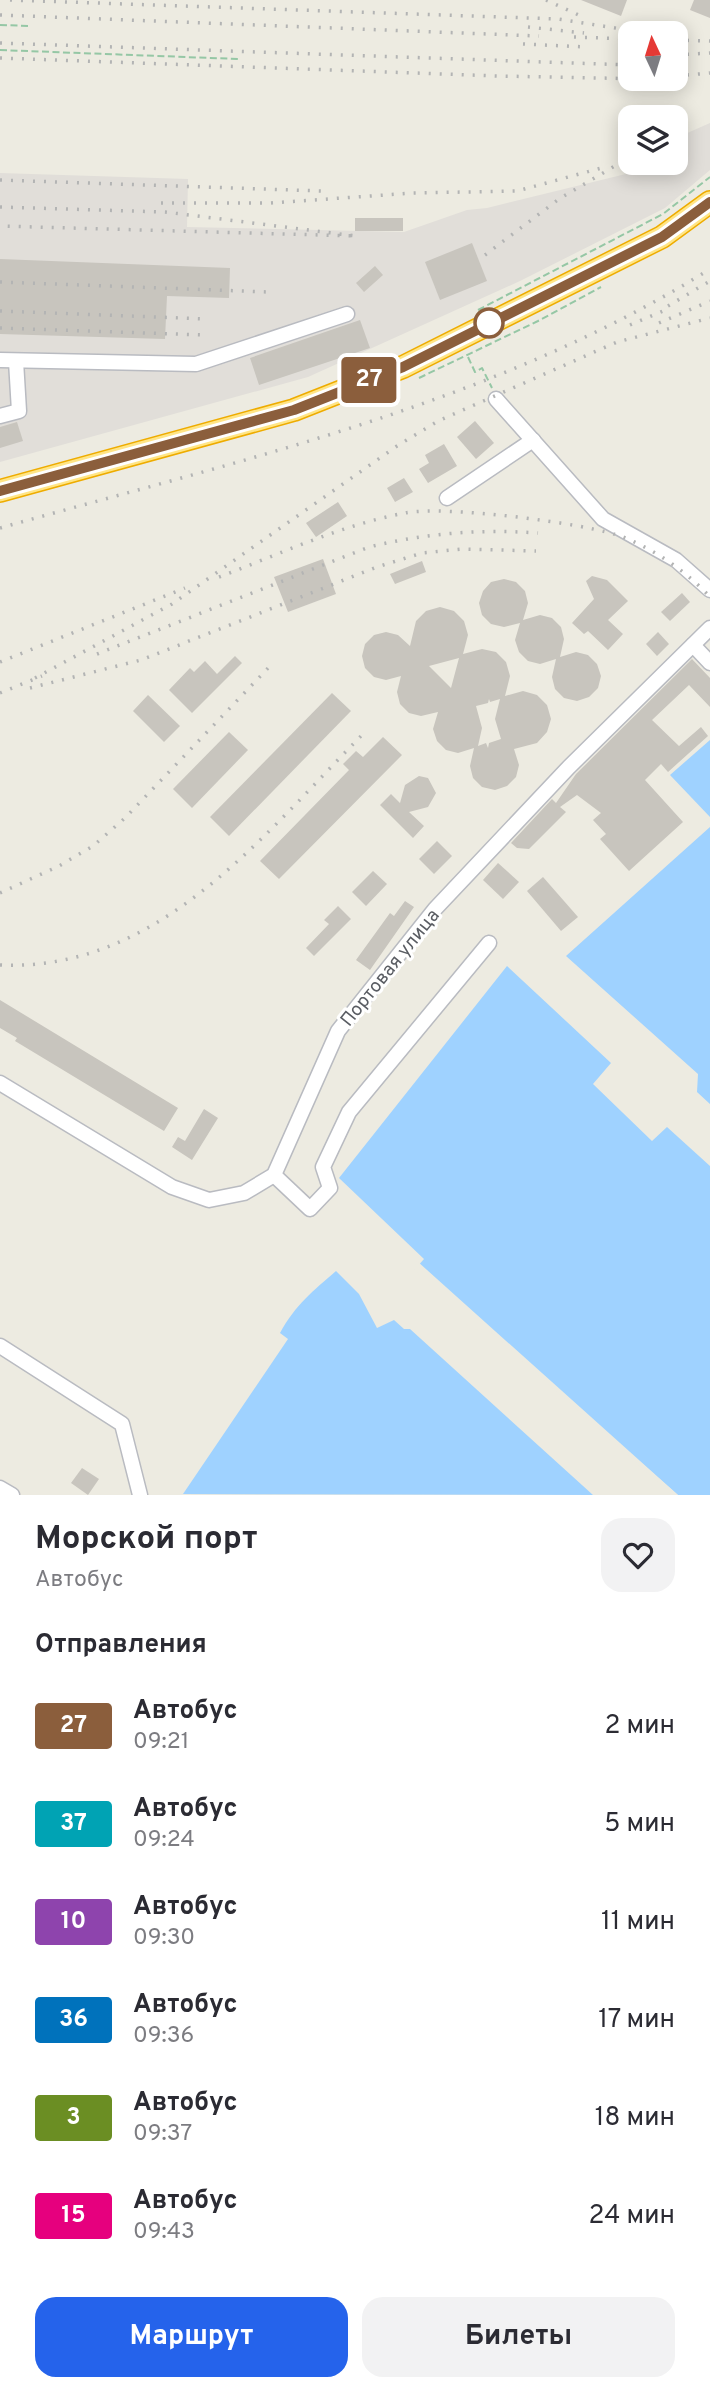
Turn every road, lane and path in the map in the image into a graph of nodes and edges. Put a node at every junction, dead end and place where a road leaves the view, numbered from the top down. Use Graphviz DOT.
graph roads {
  1 [pos="0,25"];
  2 [pos="31,26"];
  3 [pos="0,50"];
  4 [pos="238,60"];
  5 [pos="710,177"];
  6 [pos="710,202"];
  7 [pos="479,310"];
  8 [pos="347,314"];
  9 [pos="468,356"];
  10 [pos="0,360"];
  11 [pos="16,360"];
  12 [pos="496,399"];
  13 [pos="0,416"];
  14 [pos="533,440"];
  15 [pos="0,491"];
  16 [pos="447,498"];
  17 [pos="710,590"];
  18 [pos="710,628"];
  19 [pos="693,645"];
  20 [pos="710,663"];
  21 [pos="489,943"];
  22 [pos="0,1083"];
  23 [pos="274,1175"];
  24 [pos="0,1346"];
  25 [pos="0,1488"];
  26 [pos="12,1495"];
  27 [pos="140,1495"];
  1 -- 2 [label="path"];
  3 -- 4 [label="path"];
  5 -- 7 [label="path"];
  6 -- 15 [label="highway"];
  8 -- 11 [label="street"];
  9 -- 12 [label="path"];
  10 -- 11 [label="street"];
  11 -- 13 [label="street"];
  12 -- 14 [label="street"];
  14 -- 16 [label="street"];
  14 -- 17 [label="street"];
  18 -- 19 [label="street, Портовая улица"];
  19 -- 20 [label="street"];
  19 -- 23 [label="street, Портовая улица"];
  21 -- 23 [label="street"];
  22 -- 23 [label="street"];
  24 -- 27 [label="street"];
  25 -- 26 [label="street"];
}
